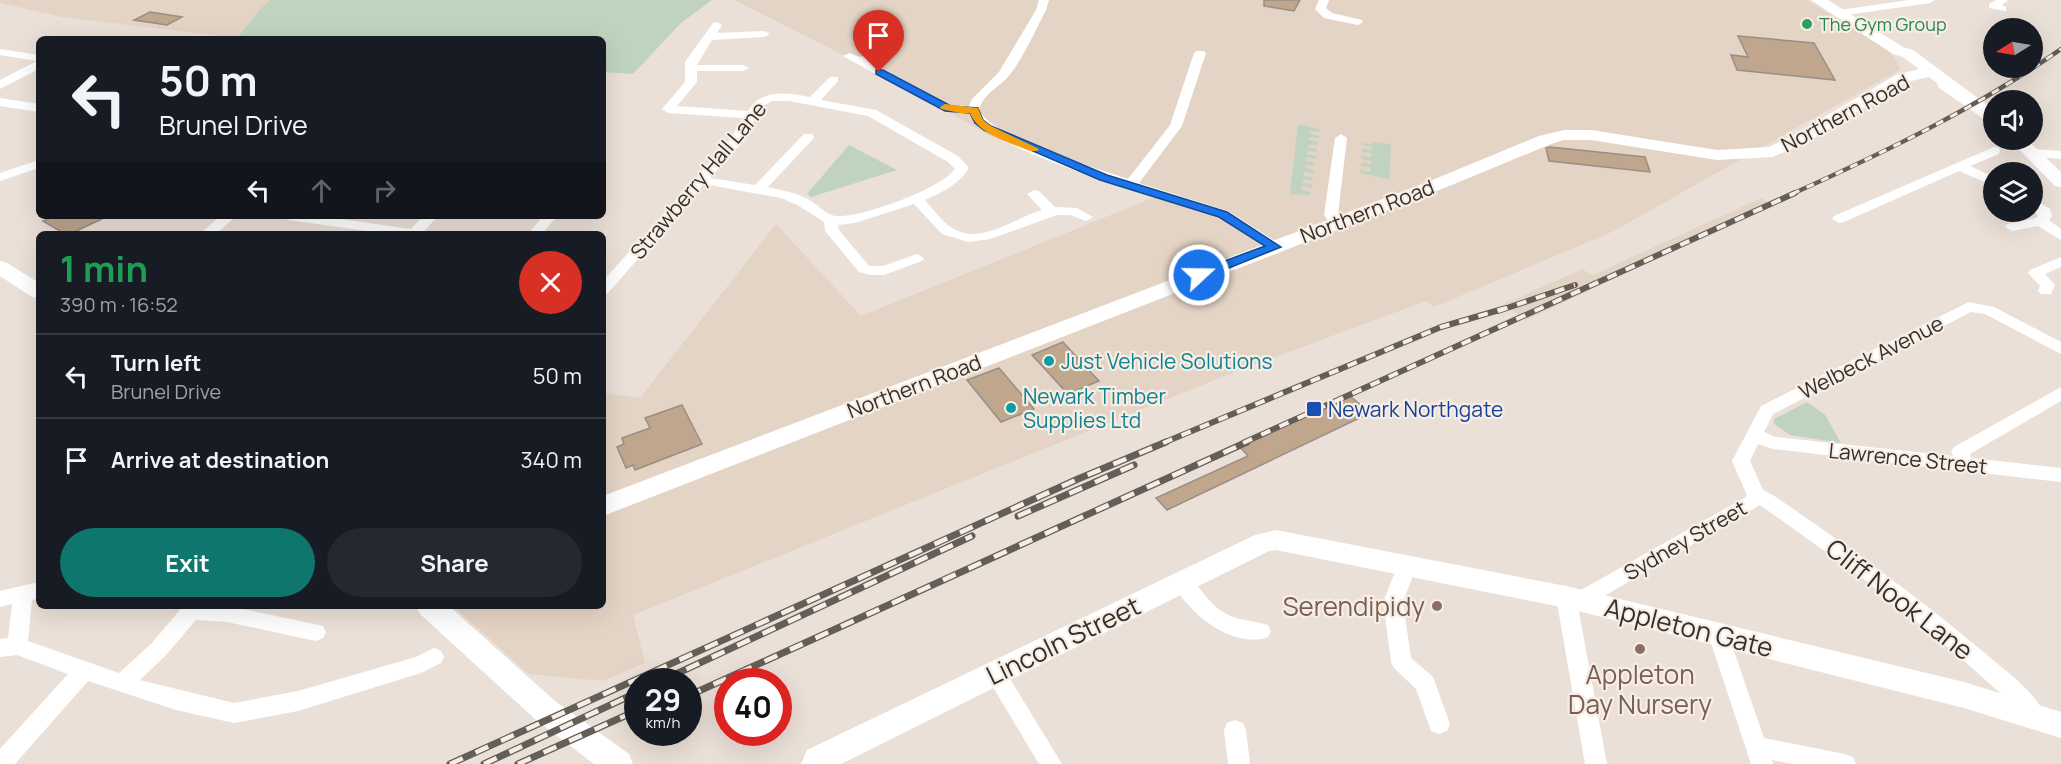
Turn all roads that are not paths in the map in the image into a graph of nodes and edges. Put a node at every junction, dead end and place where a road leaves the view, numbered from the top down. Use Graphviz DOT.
graph roads {
  1 [pos="1044,0"];
  2 [pos="1324,0"];
  3 [pos="1818,0"];
  4 [pos="1930,0"];
  5 [pos="1898,2"];
  6 [pos="1840,13"];
  7 [pos="1358,22"];
  8 [pos="717,26"];
  9 [pos="764,34"];
  10 [pos="709,37"];
  11 [pos="0,52"];
  12 [pos="878,53"];
  13 [pos="1200,53"];
  14 [pos="36,58"];
  15 [pos="36,66"];
  16 [pos="691,68"];
  17 [pos="743,68"];
  18 [pos="1930,72"];
  19 [pos="1902,78"];
  20 [pos="834,79"];
  21 [pos="0,85"];
  22 [pos="1953,90"];
  23 [pos="813,101"];
  24 [pos="0,102"];
  25 [pos="36,108"];
  26 [pos="974,110"];
  27 [pos="1983,110"];
  28 [pos="752,115"];
  29 [pos="808,136"];
  30 [pos="1341,138"];
  31 [pos="2030,150"];
  32 [pos="1994,151"];
  33 [pos="2033,153"];
  34 [pos="2061,155"];
  35 [pos="36,165"];
  36 [pos="1960,167"];
  37 [pos="0,177"];
  38 [pos="1983,177"];
  39 [pos="702,180"];
  40 [pos="2061,182"];
  41 [pos="1130,186"];
  42 [pos="757,191"];
  43 [pos="1034,194"];
  44 [pos="916,198"];
  45 [pos="1052,212"];
  46 [pos="1086,218"];
  47 [pos="225,219"];
  48 [pos="313,219"];
  49 [pos="429,219"];
  50 [pos="548,219"];
  51 [pos="1839,219"];
  52 [pos="831,221"];
  53 [pos="2036,222"];
  54 [pos="2042,222"];
  55 [pos="1337,223"];
  56 [pos="2012,227"];
  57 [pos="349,229"];
  58 [pos="211,231"];
  59 [pos="383,231"];
  60 [pos="419,231"];
  61 [pos="538,231"];
  62 [pos="2061,236"];
  63 [pos="1275,247"];
  64 [pos="916,258"];
  65 [pos="2061,261"];
  66 [pos="0,267"];
  67 [pos="606,287"];
  68 [pos="36,290"];
  69 [pos="2046,291"];
  70 [pos="2061,349"];
  71 [pos="2061,393"];
  72 [pos="1756,436"];
  73 [pos="1964,464"];
  74 [pos="2061,475"];
  75 [pos="1756,495"];
  76 [pos="606,505"];
  77 [pos="1312,546"];
  78 [pos="1407,565"];
  79 [pos="1182,582"];
  80 [pos="31,592"];
  81 [pos="0,598"];
  82 [pos="1573,598"];
  83 [pos="192,609"];
  84 [pos="433,609"];
  85 [pos="1261,631"];
  86 [pos="316,632"];
  87 [pos="1718,634"];
  88 [pos="8,647"];
  89 [pos="434,657"];
  90 [pos="85,670"];
  91 [pos="995,672"];
  92 [pos="122,684"];
  93 [pos="2034,715"];
  94 [pos="1439,724"];
  95 [pos="2061,725"];
  96 [pos="1233,737"];
  97 [pos="1760,755"];
  98 [pos="612,760"];
  99 [pos="817,762"];
  100 [pos="1,764"];
  101 [pos="1051,764"];
  102 [pos="1239,764"];
  103 [pos="1596,764"];
  104 [pos="1845,764"];
  1 -- 26 [label="street"];
  2 -- 7 [label="street"];
  3 -- 6 [label="street"];
  4 -- 5 [label="street"];
  5 -- 6 [label="street"];
  6 -- 18 [label="street"];
  8 -- 10 [label="street"];
  9 -- 10 [label="street"];
  10 -- 16 [label="street"];
  11 -- 14 [label="street"];
  12 -- 26 [label="street"];
  13 -- 41 [label="street"];
  15 -- 21 [label="street"];
  16 -- 17 [label="street"];
  16 -- 28 [label="street"];
  18 -- 19 [label="street, Northern Road"];
  18 -- 22 [label="street"];
  19 -- 22 [label="street"];
  19 -- 55 [label="street, Northern Road"];
  20 -- 23 [label="street"];
  22 -- 27 [label="street"];
  23 -- 28 [label="street, Strawberry Hall Lane"];
  23 -- 44 [label="street"];
  24 -- 25 [label="street"];
  26 -- 41 [label="street"];
  28 -- 39 [label="street, Strawberry Hall Lane"];
  29 -- 42 [label="street"];
  30 -- 55 [label="street"];
  31 -- 33 [label="street"];
  32 -- 36 [label="street"];
  33 -- 34 [label="street"];
  33 -- 40 [label="street"];
  35 -- 37 [label="street"];
  36 -- 38 [label="street"];
  36 -- 51 [label="street"];
  39 -- 42 [label="street"];
  39 -- 67 [label="street, Strawberry Hall Lane"];
  41 -- 63 [label="street"];
  42 -- 52 [label="street"];
  43 -- 45 [label="street"];
  44 -- 45 [label="street"];
  44 -- 52 [label="street"];
  45 -- 46 [label="street"];
  47 -- 58 [label="street"];
  48 -- 57 [label="street"];
  49 -- 60 [label="street"];
  50 -- 61 [label="street"];
  52 -- 64 [label="street"];
  53 -- 56 [label="street"];
  54 -- 62 [label="street"];
  55 -- 63 [label="street, Northern Road"];
  57 -- 59 [label="street"];
  63 -- 76 [label="street, Northern Road"];
  65 -- 69 [label="street"];
  66 -- 68 [label="street"];
  70 -- 72 [label="street, Welbeck Avenue"];
  71 -- 73 [label="street"];
  72 -- 73 [label="street, Lawrence Street"];
  72 -- 75 [label="street, Welbeck Avenue"];
  73 -- 74 [label="street, Lawrence Street"];
  75 -- 82 [label="street, Sydney Street"];
  75 -- 93 [label="street, Cliff Nook Lane"];
  77 -- 78 [label="street, Appleton Gate"];
  77 -- 79 [label="street, Lincoln Street"];
  78 -- 82 [label="street, Appleton Gate"];
  78 -- 94 [label="street"];
  79 -- 85 [label="street"];
  79 -- 91 [label="street, Lincoln Street"];
  80 -- 81 [label="street"];
  80 -- 88 [label="street"];
  82 -- 87 [label="street, Appleton Gate"];
  82 -- 103 [label="street"];
  83 -- 86 [label="street"];
  83 -- 92 [label="street"];
  84 -- 98 [label="street"];
  87 -- 93 [label="street, Appleton Gate"];
  87 -- 97 [label="street"];
  88 -- 90 [label="street"];
  89 -- 92 [label="street"];
  90 -- 92 [label="street"];
  90 -- 100 [label="street"];
  91 -- 99 [label="street, Lincoln Street"];
  91 -- 101 [label="street"];
  93 -- 95 [label="street, Appleton Gate"];
  96 -- 102 [label="street"];
  97 -- 104 [label="street"];
}
